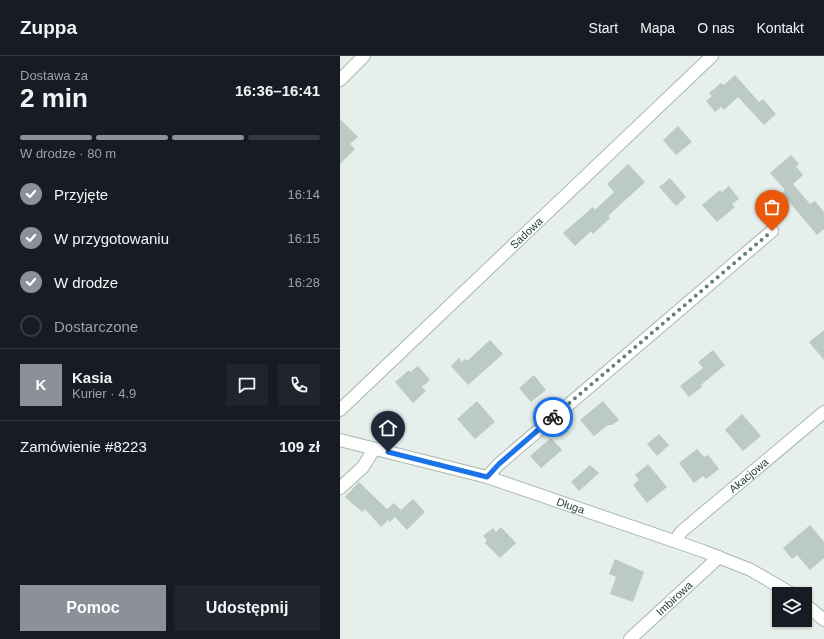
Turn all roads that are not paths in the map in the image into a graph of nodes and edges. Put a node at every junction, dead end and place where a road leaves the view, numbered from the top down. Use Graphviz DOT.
graph roads {
  1 [pos="364,56"];
  2 [pos="712,56"];
  3 [pos="340,80"];
  4 [pos="772,231"];
  5 [pos="340,410"];
  6 [pos="824,412"];
  7 [pos="340,440"];
  8 [pos="374,448"];
  9 [pos="487,477"];
  10 [pos="340,488"];
  11 [pos="675,541"];
  12 [pos="719,557"];
  13 [pos="780,587"];
  14 [pos="812,610"];
  15 [pos="824,620"];
  16 [pos="630,639"];
  1 -- 3 [label="street"];
  2 -- 5 [label="street, Sadowa"];
  4 -- 9 [label="street"];
  6 -- 11 [label="street, Akacjowa"];
  7 -- 8 [label="street, Długa"];
  8 -- 9 [label="street, Długa"];
  8 -- 10 [label="street"];
  9 -- 11 [label="street, Długa"];
  11 -- 12 [label="street, Długa"];
  12 -- 13 [label="street, Długa"];
  12 -- 16 [label="street, Imbirowa"];
  14 -- 15 [label="street"];
}
